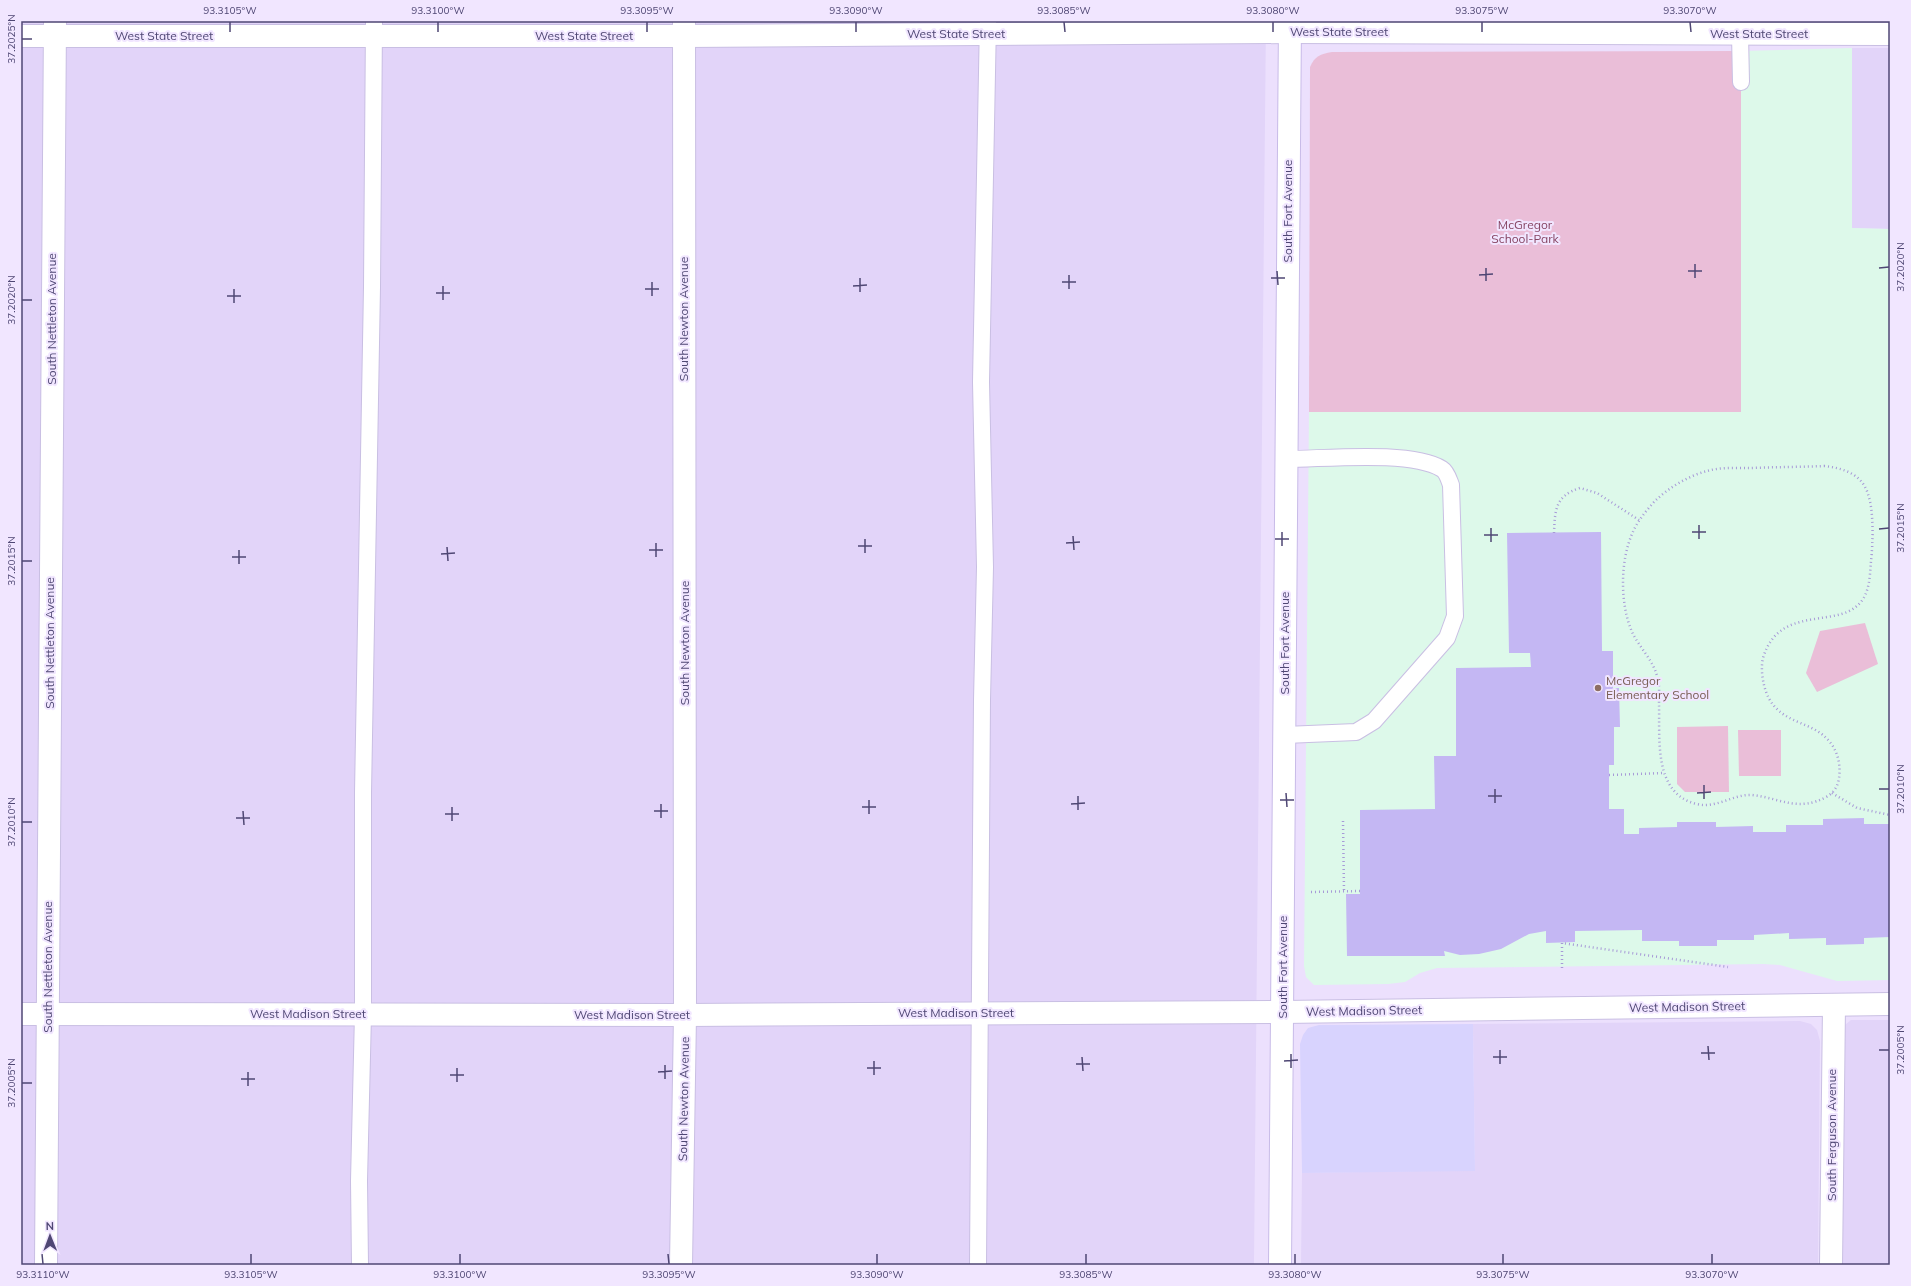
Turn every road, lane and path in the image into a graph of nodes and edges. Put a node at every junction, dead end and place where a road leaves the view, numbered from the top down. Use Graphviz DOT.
graph roads {
  1 [pos="1290,26"];
  2 [pos="987,27"];
  3 [pos="55,28"];
  4 [pos="374,28"];
  5 [pos="684,28"];
  6 [pos="1740,34"];
  7 [pos="1890,34"];
  8 [pos="21,36"];
  9 [pos="1741,82"];
  10 [pos="1286,458"];
  11 [pos="1639,520"];
  12 [pos="1554,533"];
  13 [pos="1285,735"];
  14 [pos="1664,773"];
  15 [pos="1609,775"];
  16 [pos="1832,793"];
  17 [pos="1890,816"];
  18 [pos="1343,821"];
  19 [pos="1344,891"];
  20 [pos="1360,891"];
  21 [pos="1311,892"];
  22 [pos="1728,967"];
  23 [pos="1562,968"];
  24 [pos="1890,1004"];
  25 [pos="1834,1005"];
  26 [pos="1283,1012"];
  27 [pos="980,1013"];
  28 [pos="21,1014"];
  29 [pos="47,1014"];
  30 [pos="363,1014"];
  31 [pos="685,1015"];
  32 [pos="46,1265"];
  33 [pos="360,1265"];
  34 [pos="682,1265"];
  35 [pos="978,1265"];
  36 [pos="1280,1265"];
  37 [pos="1831,1265"];
  1 -- 2 [label="street, West State Street"];
  1 -- 6 [label="street, West State Street"];
  1 -- 10 [label="street, South Fort Avenue"];
  2 -- 5 [label="street, West State Street"];
  2 -- 27 [label="lane"];
  3 -- 4 [label="street, West State Street"];
  3 -- 8 [label="street, West State Street"];
  3 -- 29 [label="street, South Nettleton Avenue"];
  4 -- 5 [label="street, West State Street"];
  4 -- 30 [label="lane"];
  5 -- 31 [label="street, South Newton Avenue"];
  6 -- 7 [label="street, West State Street"];
  6 -- 9 [label="lane"];
  10 -- 13 [label="street, South Fort Avenue"];
  10 -- 13 [label="lane"];
  11 -- 12 [label="path"];
  11 -- 14 [label="path"];
  11 -- 16 [label="path"];
  13 -- 26 [label="street, South Fort Avenue"];
  14 -- 15 [label="path"];
  14 -- 16 [label="path"];
  16 -- 17 [label="path"];
  18 -- 19 [label="path"];
  19 -- 20 [label="path"];
  19 -- 21 [label="path"];
  22 -- 23 [label="path"];
  24 -- 25 [label="street, West Madison Street"];
  25 -- 26 [label="street, West Madison Street"];
  25 -- 37 [label="street, South Ferguson Avenue"];
  26 -- 27 [label="street, West Madison Street"];
  26 -- 36 [label="street, South Fort Avenue"];
  27 -- 31 [label="street, West Madison Street"];
  27 -- 35 [label="lane"];
  28 -- 29 [label="street, West Madison Street"];
  29 -- 30 [label="street, West Madison Street"];
  29 -- 32 [label="street, South Nettleton Avenue"];
  30 -- 31 [label="street, West Madison Street"];
  30 -- 33 [label="lane"];
  31 -- 34 [label="street, South Newton Avenue"];
}
